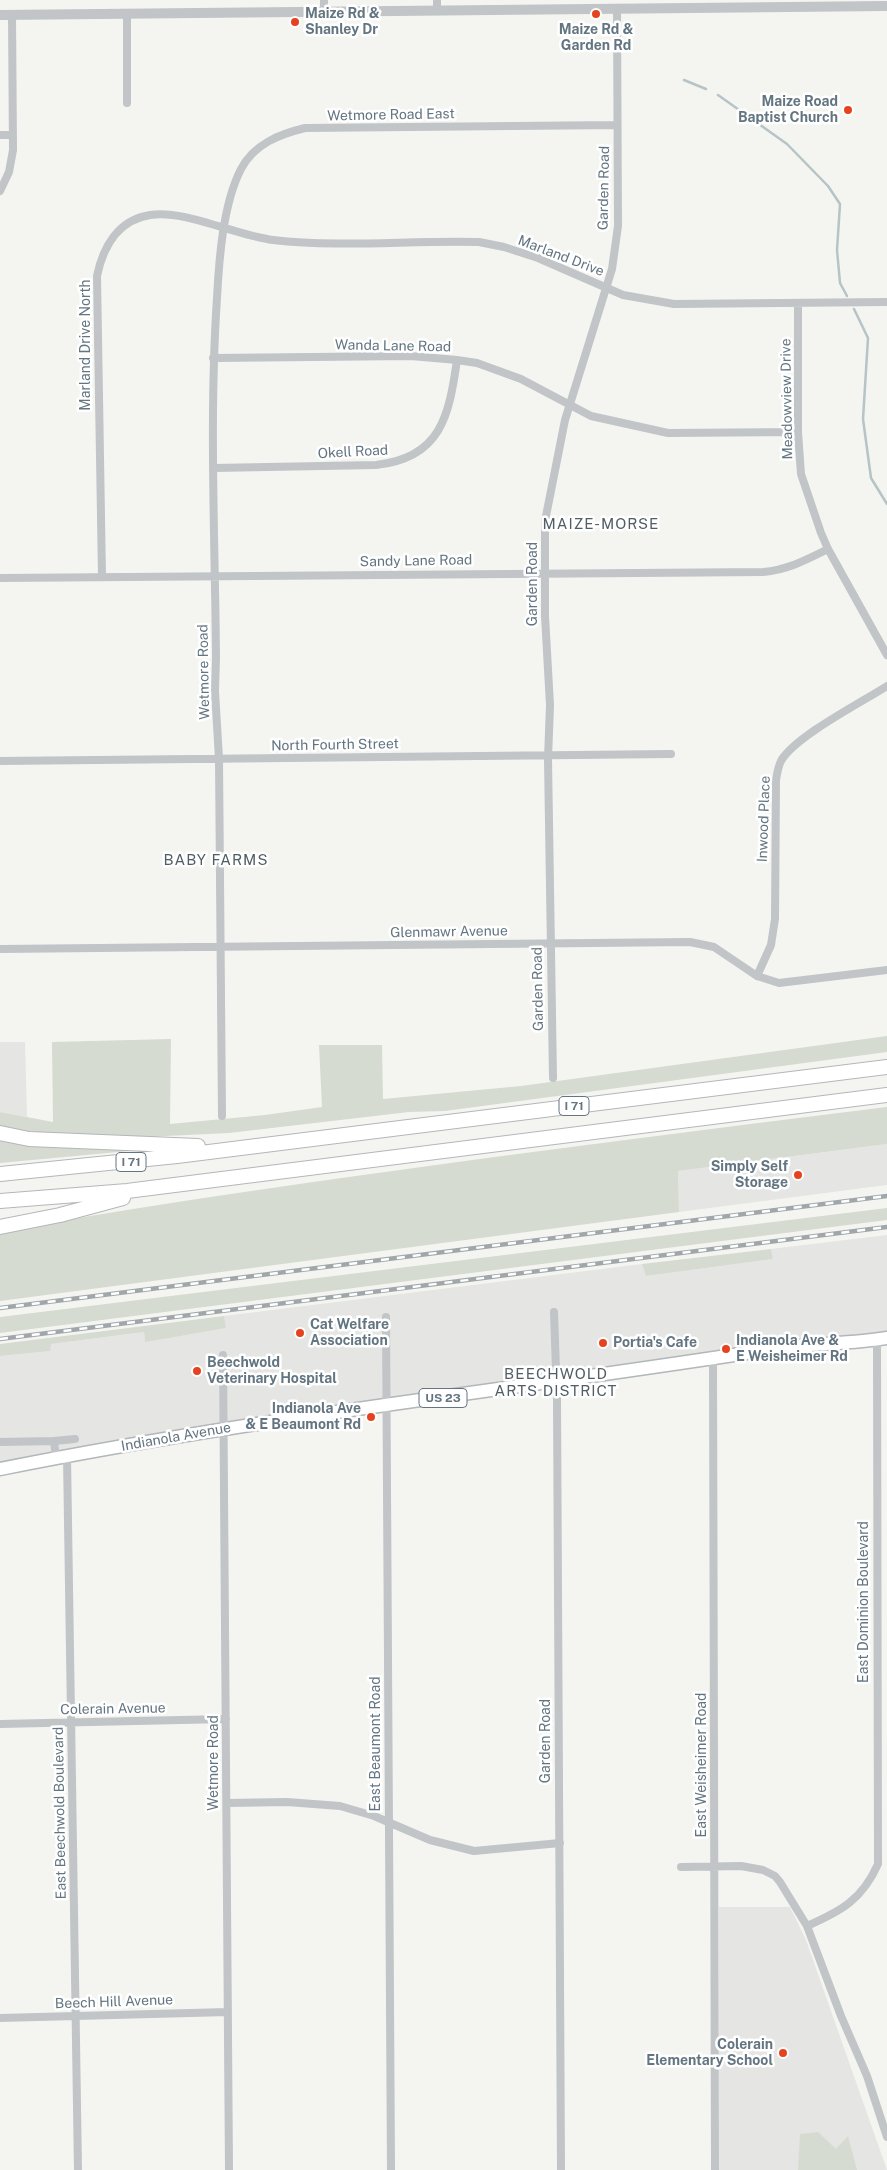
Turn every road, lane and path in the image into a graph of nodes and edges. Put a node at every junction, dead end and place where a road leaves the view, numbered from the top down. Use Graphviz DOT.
graph roads {
  1 [pos="324,5"];
  2 [pos="437,5"];
  3 [pos="887,6"];
  4 [pos="617,9"];
  5 [pos="127,12"];
  6 [pos="0,15"];
  7 [pos="12,15"];
  8 [pos="127,102"];
  9 [pos="617,125"];
  10 [pos="0,135"];
  11 [pos="13,135"];
  12 [pos="0,191"];
  13 [pos="225,228"];
  14 [pos="606,287"];
  15 [pos="887,302"];
  16 [pos="798,303"];
  17 [pos="213,358"];
  18 [pos="457,360"];
  19 [pos="570,405"];
  20 [pos="798,432"];
  21 [pos="214,468"];
  22 [pos="828,549"];
  23 [pos="545,573"];
  24 [pos="216,576"];
  25 [pos="102,577"];
  26 [pos="0,578"];
  27 [pos="887,654"];
  28 [pos="887,686"];
  29 [pos="670,754"];
  30 [pos="548,756"];
  31 [pos="219,758"];
  32 [pos="0,761"];
  33 [pos="550,943"];
  34 [pos="220,947"];
  35 [pos="0,949"];
  36 [pos="887,970"];
  37 [pos="757,976"];
  38 [pos="887,1067"];
  39 [pos="553,1078"];
  40 [pos="887,1095"];
  41 [pos="222,1116"];
  42 [pos="0,1133"];
  43 [pos="261,1146"];
  44 [pos="0,1174"];
  45 [pos="171,1186"];
  46 [pos="0,1201"];
  47 [pos="0,1227"];
  48 [pos="554,1312"];
  49 [pos="386,1317"];
  50 [pos="882,1339"];
  51 [pos="223,1355"];
  52 [pos="713,1360"];
  53 [pos="556,1382"];
  54 [pos="387,1406"];
  55 [pos="224,1429"];
  56 [pos="75,1439"];
  57 [pos="54,1441"];
  58 [pos="0,1442"];
  59 [pos="62,1457"];
  60 [pos="0,1469"];
  61 [pos="226,1719"];
  62 [pos="71,1722"];
  63 [pos="0,1724"];
  64 [pos="227,1803"];
  65 [pos="389,1822"];
  66 [pos="560,1843"];
  67 [pos="878,1864"];
  68 [pos="887,1864"];
  69 [pos="714,1866"];
  70 [pos="681,1867"];
  71 [pos="807,1926"];
  72 [pos="228,2012"];
  73 [pos="76,2016"];
  74 [pos="0,2018"];
  75 [pos="887,2137"];
  76 [pos="78,2170"];
  77 [pos="229,2170"];
  78 [pos="391,2170"];
  79 [pos="561,2170"];
  80 [pos="715,2170"];
  1 -- 2 [label="street"];
  1 -- 5 [label="street"];
  2 -- 4 [label="street"];
  3 -- 4 [label="street"];
  4 -- 9 [label="street, Garden Road"];
  5 -- 7 [label="street"];
  5 -- 8 [label="street"];
  6 -- 7 [label="street"];
  7 -- 11 [label="street"];
  9 -- 13 [label="street, Wetmore Road East"];
  9 -- 14 [label="street, Garden Road"];
  10 -- 11 [label="street"];
  11 -- 12 [label="street"];
  13 -- 14 [label="street, Marland Drive"];
  13 -- 17 [label="street, Wetmore Road"];
  13 -- 25 [label="street, Marland Drive North"];
  14 -- 16 [label="street, Marland Drive"];
  14 -- 19 [label="street, Garden Road"];
  15 -- 16 [label="street, Marland Drive"];
  16 -- 20 [label="street, Meadowview Drive"];
  17 -- 18 [label="street, Wanda Lane Road"];
  17 -- 21 [label="street, Wetmore Road"];
  18 -- 19 [label="street, Wanda Lane Road"];
  18 -- 21 [label="street, Okell Road"];
  19 -- 20 [label="street, Wanda Lane Road"];
  19 -- 23 [label="street, Garden Road"];
  20 -- 22 [label="street, Meadowview Drive"];
  21 -- 24 [label="street, Wetmore Road"];
  22 -- 23 [label="street, Sandy Lane Road"];
  22 -- 27 [label="street, Meadowview Drive"];
  23 -- 24 [label="street, Sandy Lane Road"];
  23 -- 30 [label="street, Garden Road"];
  24 -- 25 [label="street, Sandy Lane Road"];
  24 -- 31 [label="street, Wetmore Road"];
  25 -- 26 [label="street, Sandy Lane Road"];
  28 -- 37 [label="street, Inwood Place"];
  29 -- 30 [label="street, North Fourth Street"];
  30 -- 31 [label="street, North Fourth Street"];
  30 -- 33 [label="street, Garden Road"];
  31 -- 32 [label="street, North Fourth Street"];
  31 -- 34 [label="street, Wetmore Road"];
  33 -- 34 [label="street, Glenmawr Avenue"];
  33 -- 37 [label="street, Glenmawr Avenue"];
  33 -- 39 [label="street, Garden Road"];
  34 -- 35 [label="street, Glenmawr Avenue"];
  34 -- 41 [label="street, Wetmore Road"];
  36 -- 37 [label="street, Glenmawr Avenue"];
  38 -- 43 [label="highway, I 71"];
  40 -- 45 [label="highway, I 71"];
  42 -- 43 [label="highway"];
  43 -- 44 [label="highway, I 71"];
  45 -- 46 [label="highway, I 71"];
  45 -- 47 [label="highway"];
  48 -- 53 [label="street, Garden Road"];
  49 -- 54 [label="street, East Beaumont Road"];
  50 -- 52 [label="main road, Indianola Avenue / US 23"];
  50 -- 67 [label="street, East Dominion Boulevard"];
  51 -- 55 [label="street, Wetmore Road"];
  52 -- 53 [label="main road, Indianola Avenue / US 23"];
  52 -- 69 [label="street, East Weisheimer Road"];
  53 -- 54 [label="main road, Indianola Avenue / US 23"];
  53 -- 66 [label="street, Garden Road"];
  54 -- 55 [label="main road, Indianola Avenue / US 23"];
  54 -- 65 [label="street, East Beaumont Road"];
  55 -- 59 [label="main road, Indianola Avenue / US 23"];
  55 -- 61 [label="street, Wetmore Road"];
  56 -- 57 [label="street"];
  57 -- 58 [label="street"];
  57 -- 59 [label="street, East Beechwold Boulevard"];
  59 -- 60 [label="main road, Indianola Avenue / US 23"];
  59 -- 62 [label="street, East Beechwold Boulevard"];
  61 -- 62 [label="street, Colerain Avenue"];
  61 -- 64 [label="street, Wetmore Road"];
  62 -- 63 [label="street, Colerain Avenue"];
  62 -- 73 [label="street, East Beechwold Boulevard"];
  64 -- 65 [label="street"];
  64 -- 72 [label="street, Wetmore Road"];
  65 -- 66 [label="street"];
  65 -- 78 [label="street, East Beaumont Road"];
  66 -- 79 [label="street, Garden Road"];
  67 -- 68 [label="street"];
  67 -- 71 [label="street"];
  69 -- 70 [label="street"];
  69 -- 71 [label="street"];
  69 -- 80 [label="street, East Weisheimer Road"];
  71 -- 75 [label="street"];
  72 -- 73 [label="street, Beech Hill Avenue"];
  72 -- 77 [label="street, Wetmore Road"];
  73 -- 74 [label="street, Beech Hill Avenue"];
  73 -- 76 [label="street, East Beechwold Boulevard"];
}
